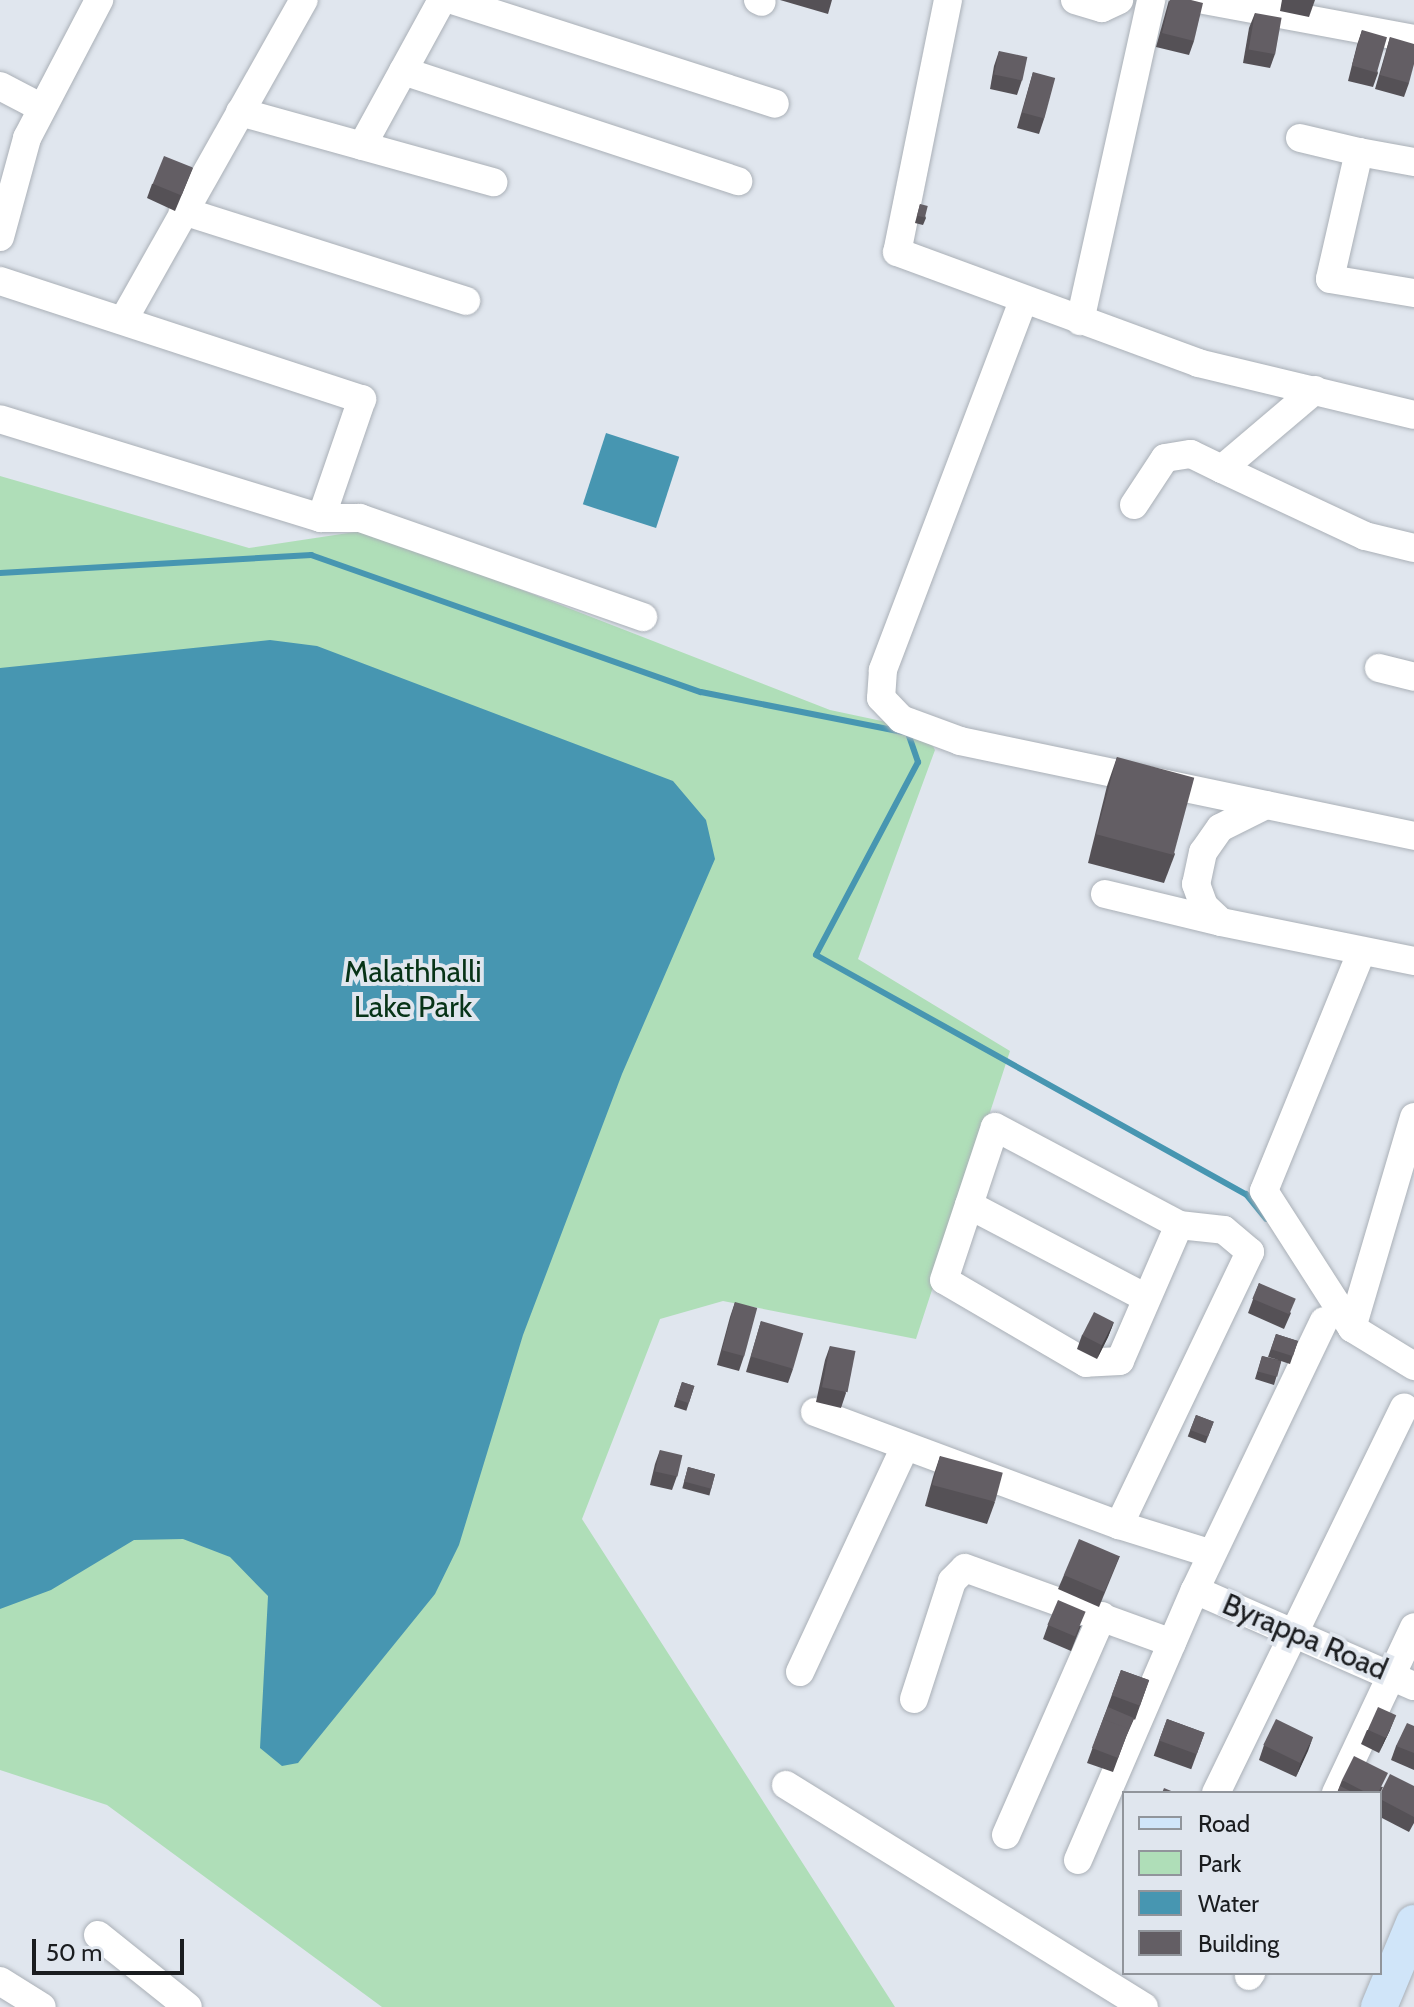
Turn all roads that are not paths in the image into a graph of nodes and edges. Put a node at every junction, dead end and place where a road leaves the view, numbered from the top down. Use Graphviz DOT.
graph roads {
  1 [pos="99,0"];
  2 [pos="304,0"];
  3 [pos="442,0"];
  4 [pos="452,0"];
  5 [pos="948,0"];
  6 [pos="1075,0"];
  7 [pos="1119,0"];
  8 [pos="1204,0"];
  9 [pos="1142,1"];
  10 [pos="1414,39"];
  11 [pos="403,71"];
  12 [pos="0,86"];
  13 [pos="775,104"];
  14 [pos="42,108"];
  15 [pos="240,112"];
  16 [pos="1300,138"];
  17 [pos="362,146"];
  18 [pos="1359,152"];
  19 [pos="1414,162"];
  20 [pos="738,181"];
  21 [pos="493,182"];
  22 [pos="183,211"];
  23 [pos="0,237"];
  24 [pos="0,281"];
  25 [pos="1414,293"];
  26 [pos="466,301"];
  27 [pos="1023,301"];
  28 [pos="124,319"];
  29 [pos="1080,321"];
  30 [pos="1315,390"];
  31 [pos="1414,415"];
  32 [pos="0,419"];
  33 [pos="1222,469"];
  34 [pos="1134,505"];
  35 [pos="321,518"];
  36 [pos="1414,548"];
  37 [pos="643,617"];
  38 [pos="1379,668"];
  39 [pos="1414,677"];
  40 [pos="1266,805"];
  41 [pos="1414,836"];
  42 [pos="1105,894"];
  43 [pos="1221,922"];
  44 [pos="1361,953"];
  45 [pos="1414,961"];
  46 [pos="1414,1117"];
  47 [pos="969,1205"];
  48 [pos="1179,1225"];
  49 [pos="1146,1298"];
  50 [pos="1324,1321"];
  51 [pos="1352,1328"];
  52 [pos="1414,1366"];
  53 [pos="1404,1407"];
  54 [pos="815,1412"];
  55 [pos="905,1447"];
  56 [pos="1119,1525"];
  57 [pos="1212,1554"];
  58 [pos="1195,1590"];
  59 [pos="1102,1616"];
  60 [pos="1414,1627"];
  61 [pos="1293,1631"];
  62 [pos="1172,1643"];
  63 [pos="800,1672"];
  64 [pos="1403,1680"];
  65 [pos="914,1699"];
  66 [pos="786,1785"];
  67 [pos="1217,1791"];
  68 [pos="1337,1791"];
  69 [pos="1006,1835"];
  70 [pos="1078,1860"];
  71 [pos="1414,1923"];
  72 [pos="98,1935"];
  73 [pos="0,1981"];
  74 [pos="181,2005"];
  75 [pos="42,2007"];
  76 [pos="1144,2007"];
  77 [pos="1379,2007"];
  1 -- 14 [label="street"];
  2 -- 15 [label="street"];
  3 -- 11 [label="street"];
  4 -- 13 [label="street"];
  5 -- 27 [label="street"];
  6 -- 7 [label="street"];
  8 -- 10 [label="street"];
  9 -- 29 [label="street"];
  11 -- 17 [label="street"];
  11 -- 20 [label="street"];
  12 -- 14 [label="street"];
  14 -- 23 [label="street"];
  15 -- 17 [label="street"];
  15 -- 22 [label="street"];
  16 -- 18 [label="street"];
  17 -- 21 [label="street"];
  18 -- 19 [label="street"];
  18 -- 25 [label="street"];
  22 -- 26 [label="street"];
  22 -- 28 [label="street"];
  24 -- 28 [label="street"];
  27 -- 29 [label="street"];
  27 -- 40 [label="street"];
  28 -- 35 [label="street"];
  29 -- 30 [label="street"];
  30 -- 31 [label="street"];
  30 -- 33 [label="street"];
  32 -- 35 [label="street"];
  33 -- 34 [label="street"];
  33 -- 36 [label="street"];
  35 -- 37 [label="street"];
  38 -- 39 [label="street"];
  40 -- 41 [label="street"];
  40 -- 43 [label="street"];
  42 -- 43 [label="street"];
  43 -- 44 [label="street"];
  44 -- 45 [label="street"];
  44 -- 51 [label="street"];
  46 -- 51 [label="street"];
  47 -- 48 [label="street"];
  47 -- 49 [label="street"];
  47 -- 49 [label="street"];
  48 -- 49 [label="street"];
  48 -- 56 [label="street"];
  50 -- 57 [label="street"];
  51 -- 52 [label="street"];
  53 -- 61 [label="street"];
  54 -- 55 [label="street"];
  55 -- 56 [label="street"];
  55 -- 63 [label="street"];
  56 -- 57 [label="street"];
  57 -- 58 [label="street"];
  58 -- 61 [label="street, Byrappa Road"];
  58 -- 62 [label="street"];
  59 -- 62 [label="street"];
  59 -- 65 [label="street"];
  59 -- 69 [label="street"];
  60 -- 64 [label="street"];
  61 -- 64 [label="street, Byrappa Road"];
  61 -- 67 [label="street"];
  62 -- 70 [label="street"];
  64 -- 68 [label="street"];
  66 -- 76 [label="street"];
  71 -- 77 [label="main road"];
  72 -- 74 [label="street"];
  73 -- 75 [label="street"];
}
